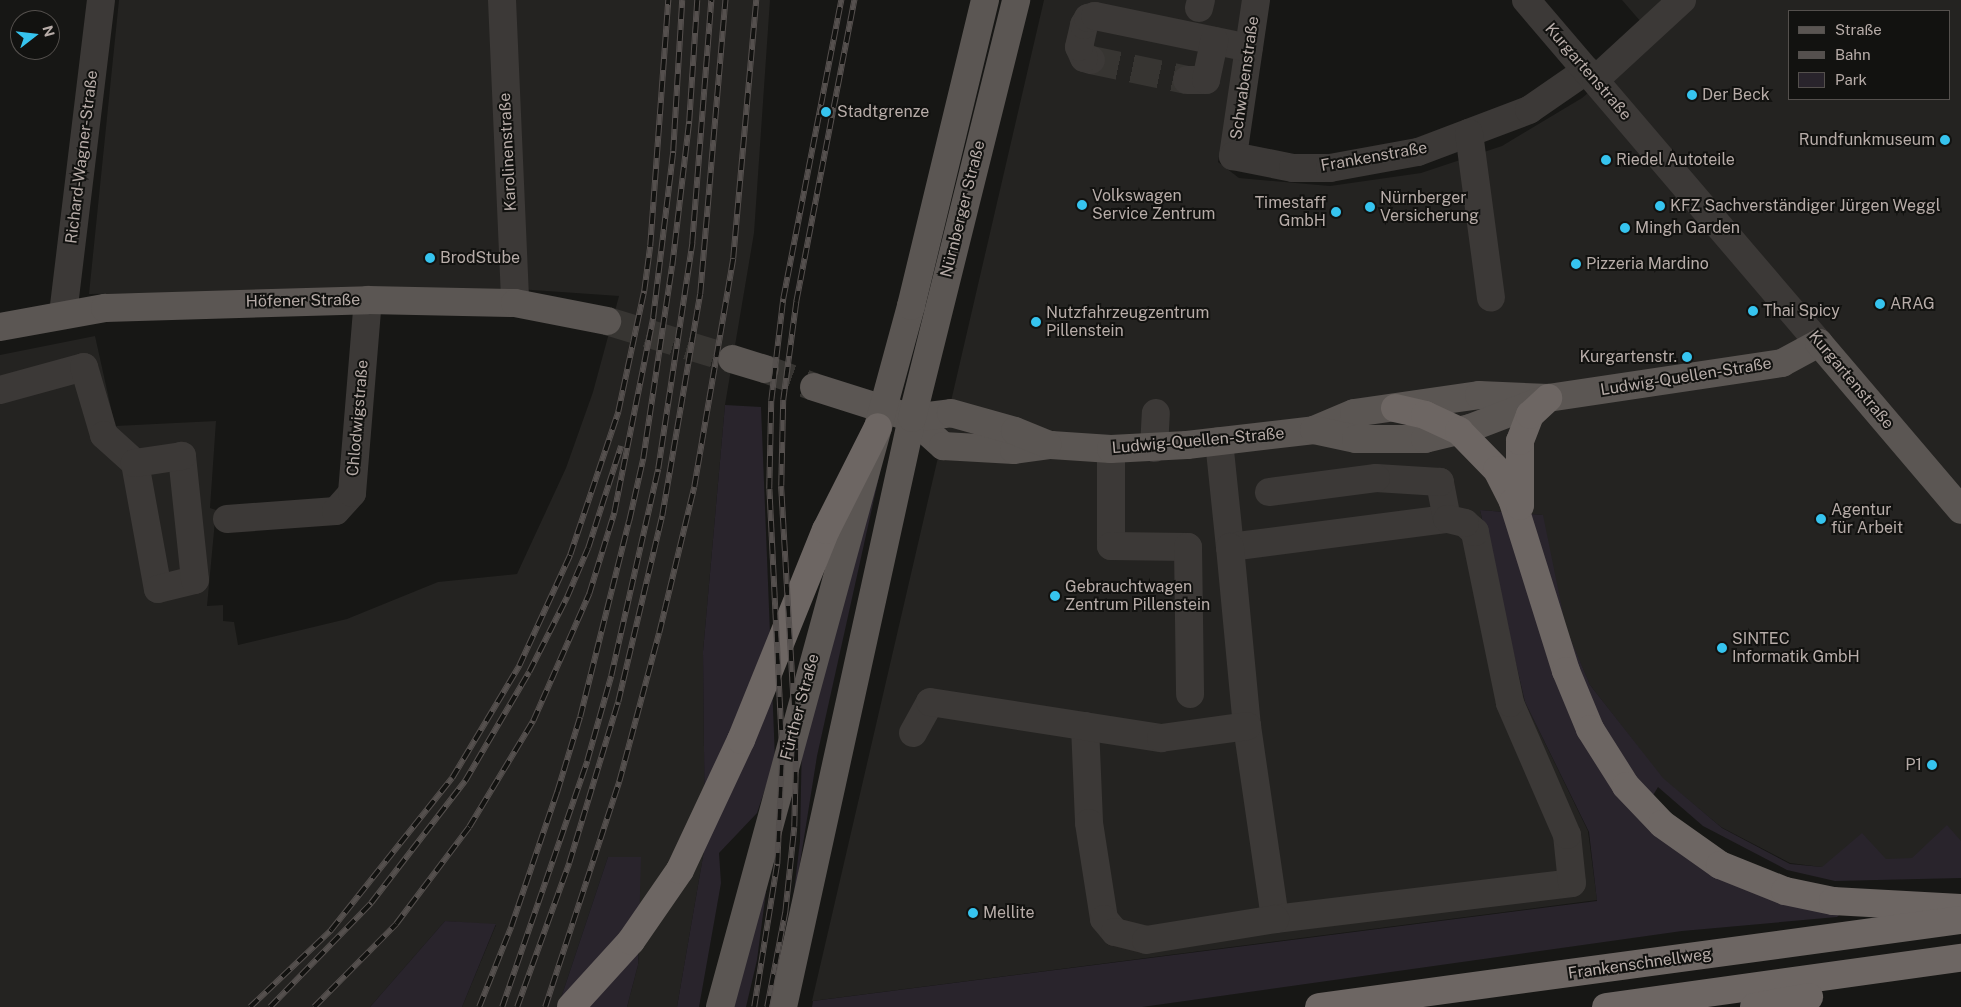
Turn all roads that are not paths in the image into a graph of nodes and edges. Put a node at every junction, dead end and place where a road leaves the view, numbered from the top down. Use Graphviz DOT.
graph roads {
  1 [pos="101,0"];
  2 [pos="502,0"];
  3 [pos="986,0"];
  4 [pos="1016,0"];
  5 [pos="1256,0"];
  6 [pos="1526,0"];
  7 [pos="1682,0"];
  8 [pos="1214,41"];
  9 [pos="1249,48"];
  10 [pos="1091,60"];
  11 [pos="1591,75"];
  12 [pos="1187,80"];
  13 [pos="1469,133"];
  14 [pos="1233,156"];
  15 [pos="1491,298"];
  16 [pos="368,300"];
  17 [pos="515,303"];
  18 [pos="63,314"];
  19 [pos="607,321"];
  20 [pos="0,327"];
  21 [pos="1819,343"];
  22 [pos="732,359"];
  23 [pos="765,369"];
  24 [pos="814,387"];
  25 [pos="0,390"];
  26 [pos="1548,398"];
  27 [pos="1395,408"];
  28 [pos="1156,413"];
  29 [pos="880,418"];
  30 [pos="912,418"];
  31 [pos="1314,430"];
  32 [pos="1459,431"];
  33 [pos="1219,441"];
  34 [pos="1154,448"];
  35 [pos="1110,449"];
  36 [pos="135,463"];
  37 [pos="1269,492"];
  38 [pos="1961,510"];
  39 [pos="227,519"];
  40 [pos="1447,519"];
  41 [pos="1521,525"];
  42 [pos="1230,547"];
  43 [pos="1190,694"];
  44 [pos="1084,726"];
  45 [pos="1247,726"];
  46 [pos="913,732"];
  47 [pos="1961,908"];
  48 [pos="1275,919"];
  49 [pos="1961,920"];
  50 [pos="1961,958"];
  51 [pos="571,1007"];
  52 [pos="720,1007"];
  53 [pos="783,1007"];
  54 [pos="1319,1007"];
  55 [pos="1606,1007"];
  56 [pos="1754,1007"];
  1 -- 18 [label="street, Richard-Wagner-Straße"];
  2 -- 17 [label="street, Karolinenstraße"];
  3 -- 29 [label="main road, Nürnberger Straße"];
  4 -- 30 [label="main road, Nürnberger Straße"];
  5 -- 9 [label="street, Schwabenstraße"];
  6 -- 11 [label="street, Kurgartenstraße"];
  7 -- 11 [label="street, Frankenstraße"];
  8 -- 9 [label="street"];
  8 -- 10 [label="street"];
  8 -- 12 [label="street"];
  9 -- 14 [label="street, Schwabenstraße"];
  11 -- 13 [label="street, Frankenstraße"];
  11 -- 21 [label="street, Kurgartenstraße"];
  13 -- 14 [label="street, Frankenstraße"];
  13 -- 15 [label="street"];
  16 -- 17 [label="main road, Höfener Straße"];
  16 -- 18 [label="main road, Höfener Straße"];
  16 -- 39 [label="street, Chlodwigstraße"];
  17 -- 19 [label="main road, Höfener Straße"];
  18 -- 20 [label="main road, Höfener Straße"];
  21 -- 26 [label="main road, Ludwig-Quellen-Straße"];
  21 -- 38 [label="main road, Kurgartenstraße"];
  22 -- 23 [label="main road"];
  24 -- 29 [label="main road"];
  25 -- 36 [label="street"];
  26 -- 27 [label="main road, Ludwig-Quellen-Straße"];
  26 -- 32 [label="main road, Ludwig-Quellen-Straße"];
  26 -- 41 [label="highway"];
  27 -- 31 [label="main road, Ludwig-Quellen-Straße"];
  27 -- 32 [label="highway"];
  28 -- 34 [label="street"];
  29 -- 30 [label="main road"];
  29 -- 51 [label="highway"];
  29 -- 52 [label="main road, Fürther Straße"];
  30 -- 35 [label="main road, Ludwig-Quellen-Straße"];
  30 -- 53 [label="main road"];
  31 -- 32 [label="main road, Ludwig-Quellen-Straße"];
  31 -- 33 [label="main road, Ludwig-Quellen-Straße"];
  32 -- 41 [label="highway"];
  33 -- 34 [label="main road, Ludwig-Quellen-Straße"];
  33 -- 42 [label="street"];
  34 -- 35 [label="main road, Ludwig-Quellen-Straße"];
  35 -- 43 [label="street"];
  37 -- 40 [label="street"];
  40 -- 42 [label="street"];
  40 -- 48 [label="street"];
  41 -- 47 [label="highway"];
  42 -- 45 [label="street"];
  44 -- 45 [label="street"];
  44 -- 46 [label="street"];
  44 -- 48 [label="street"];
  45 -- 48 [label="street"];
  49 -- 54 [label="highway, Frankenschnellweg"];
  50 -- 55 [label="highway"];
  50 -- 56 [label="highway"];
}
